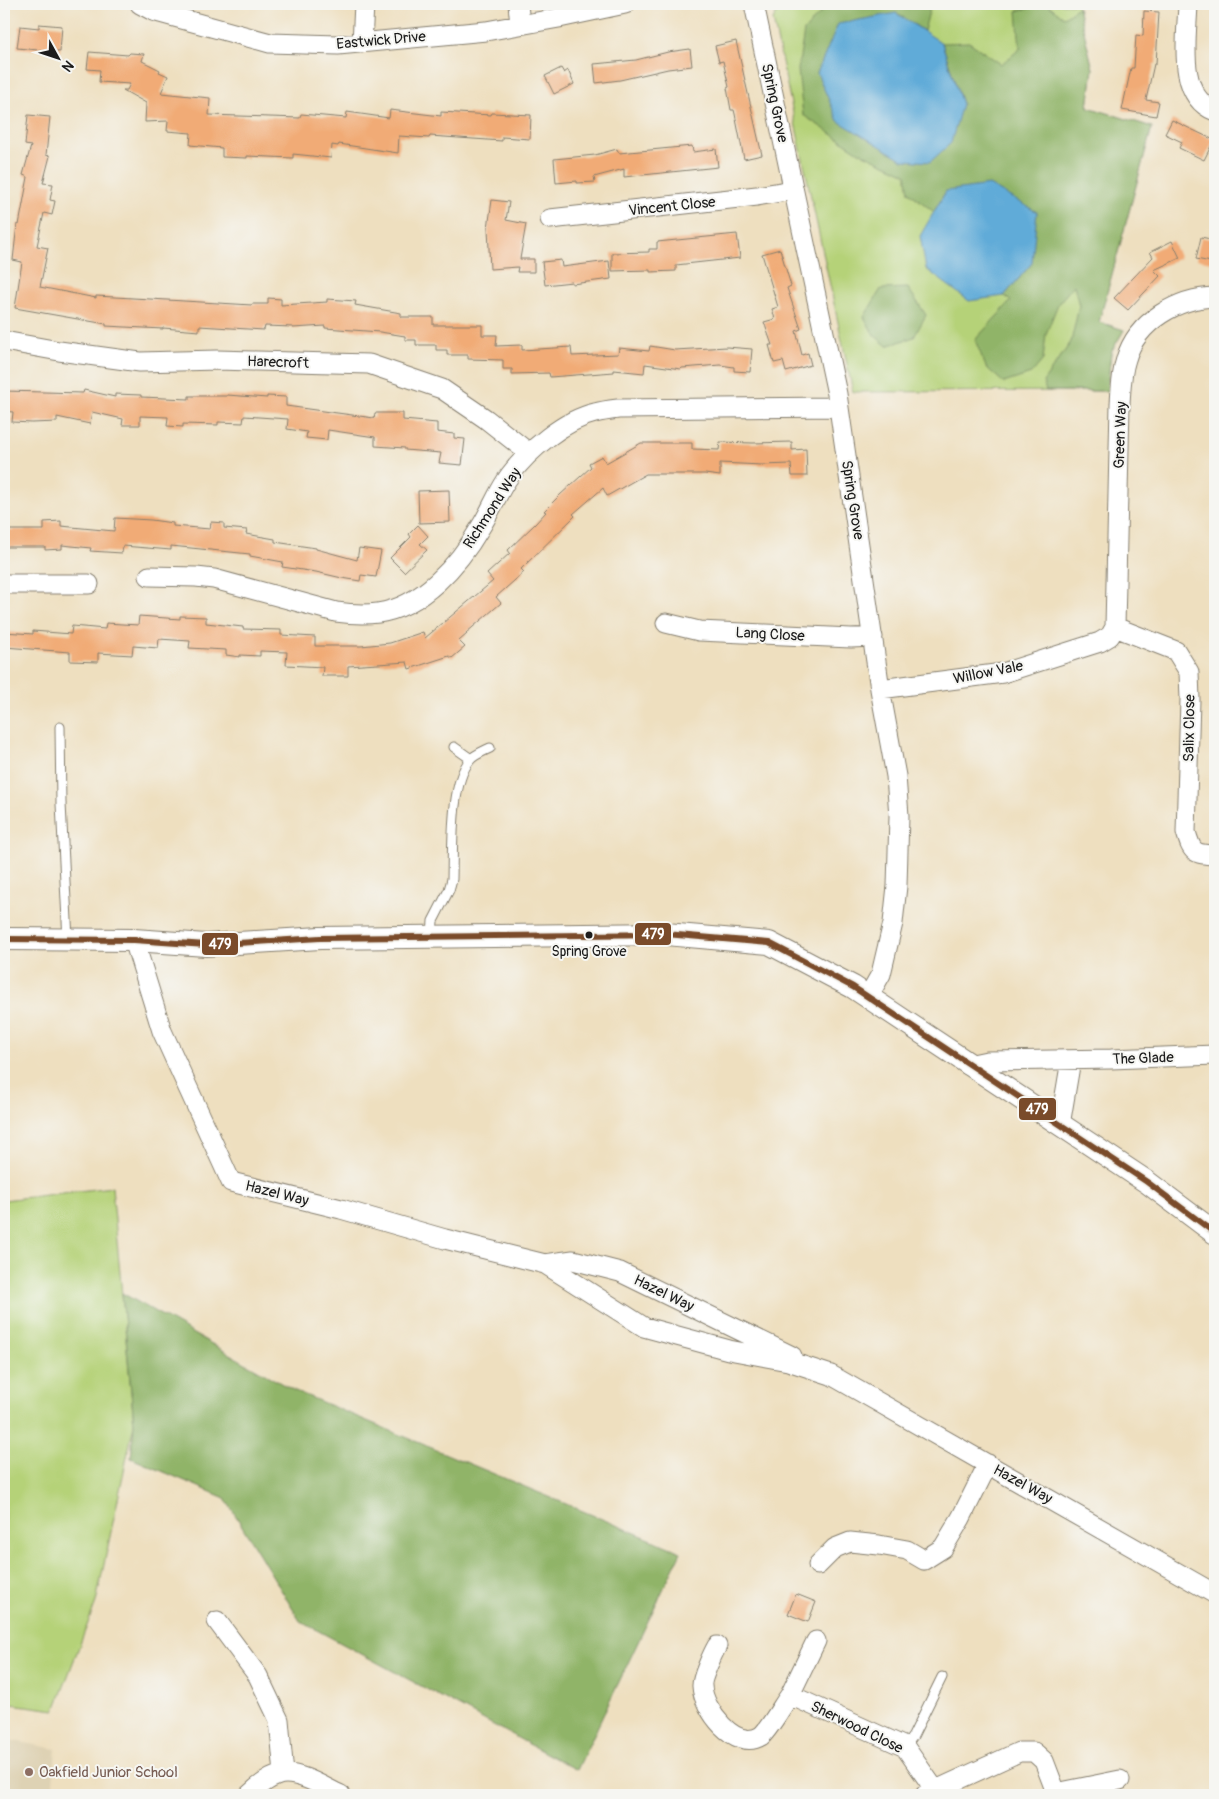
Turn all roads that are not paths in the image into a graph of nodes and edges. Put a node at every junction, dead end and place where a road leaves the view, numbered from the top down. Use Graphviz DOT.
graph roads {
  1 [pos="140,4"];
  2 [pos="364,4"];
  3 [pos="518,4"];
  4 [pos="625,4"];
  5 [pos="754,4"];
  6 [pos="1188,4"];
  7 [pos="520,25"];
  8 [pos="362,43"];
  9 [pos="1215,111"];
  10 [pos="793,190"];
  11 [pos="550,219"];
  12 [pos="1215,297"];
  13 [pos="4,341"];
  14 [pos="839,407"];
  15 [pos="529,453"];
  16 [pos="149,576"];
  17 [pos="4,584"];
  18 [pos="89,584"];
  19 [pos="666,623"];
  20 [pos="1115,627"];
  21 [pos="873,636"];
  22 [pos="880,689"];
  23 [pos="60,727"];
  24 [pos="454,747"];
  25 [pos="490,748"];
  26 [pos="471,759"];
  27 [pos="1215,855"];
  28 [pos="432,937"];
  29 [pos="4,939"];
  30 [pos="68,940"];
  31 [pos="134,940"];
  32 [pos="868,997"];
  33 [pos="1215,1055"];
  34 [pos="1071,1060"];
  35 [pos="968,1064"];
  36 [pos="1060,1125"];
  37 [pos="1215,1232"];
  38 [pos="545,1264"];
  39 [pos="831,1375"];
  40 [pos="988,1464"];
  41 [pos="818,1565"];
  42 [pos="1215,1594"];
  43 [pos="217,1621"];
  44 [pos="816,1641"];
  45 [pos="717,1646"];
  46 [pos="942,1677"];
  47 [pos="790,1695"];
  48 [pos="905,1747"];
  49 [pos="284,1774"];
  50 [pos="1120,1780"];
  51 [pos="930,1793"];
  52 [pos="1057,1794"];
  53 [pos="249,1795"];
  54 [pos="341,1795"];
  1 -- 8 [label="street, Eastwick Drive"];
  2 -- 8 [label="street"];
  3 -- 7 [label="street"];
  4 -- 7 [label="street, Eastwick Drive"];
  5 -- 10 [label="street, Spring Grove"];
  6 -- 9 [label="street"];
  7 -- 8 [label="street, Eastwick Drive"];
  10 -- 11 [label="street, Vincent Close"];
  10 -- 14 [label="street, Spring Grove"];
  12 -- 20 [label="street, Green Way"];
  13 -- 15 [label="street, Harecroft"];
  14 -- 15 [label="street, Richmond Way"];
  14 -- 21 [label="street, Spring Grove"];
  15 -- 16 [label="street, Richmond Way"];
  17 -- 18 [label="street"];
  19 -- 21 [label="street, Lang Close"];
  20 -- 22 [label="street, Willow Vale"];
  20 -- 27 [label="street, Salix Close"];
  21 -- 22 [label="street, Spring Grove"];
  22 -- 32 [label="street, Spring Grove"];
  23 -- 30 [label="lane"];
  24 -- 26 [label="lane"];
  25 -- 26 [label="lane"];
  26 -- 28 [label="lane"];
  28 -- 31 [label="street"];
  28 -- 32 [label="street"];
  29 -- 30 [label="street"];
  30 -- 31 [label="street"];
  31 -- 38 [label="street, Hazel Way"];
  32 -- 35 [label="street"];
  33 -- 34 [label="street, The Glade"];
  34 -- 35 [label="street, The Glade"];
  34 -- 36 [label="street"];
  35 -- 36 [label="street"];
  36 -- 37 [label="street"];
  38 -- 39 [label="street, Hazel Way"];
  38 -- 39 [label="street, Hazel Way"];
  39 -- 40 [label="street, Hazel Way"];
  40 -- 41 [label="street"];
  40 -- 42 [label="street, Hazel Way"];
  43 -- 49 [label="street"];
  44 -- 47 [label="street"];
  45 -- 47 [label="street"];
  46 -- 48 [label="lane"];
  47 -- 48 [label="street, Sherwood Close"];
  48 -- 51 [label="street, Sherwood Close"];
  49 -- 53 [label="street"];
  49 -- 54 [label="street"];
  50 -- 52 [label="street"];
  51 -- 52 [label="street"];
}
